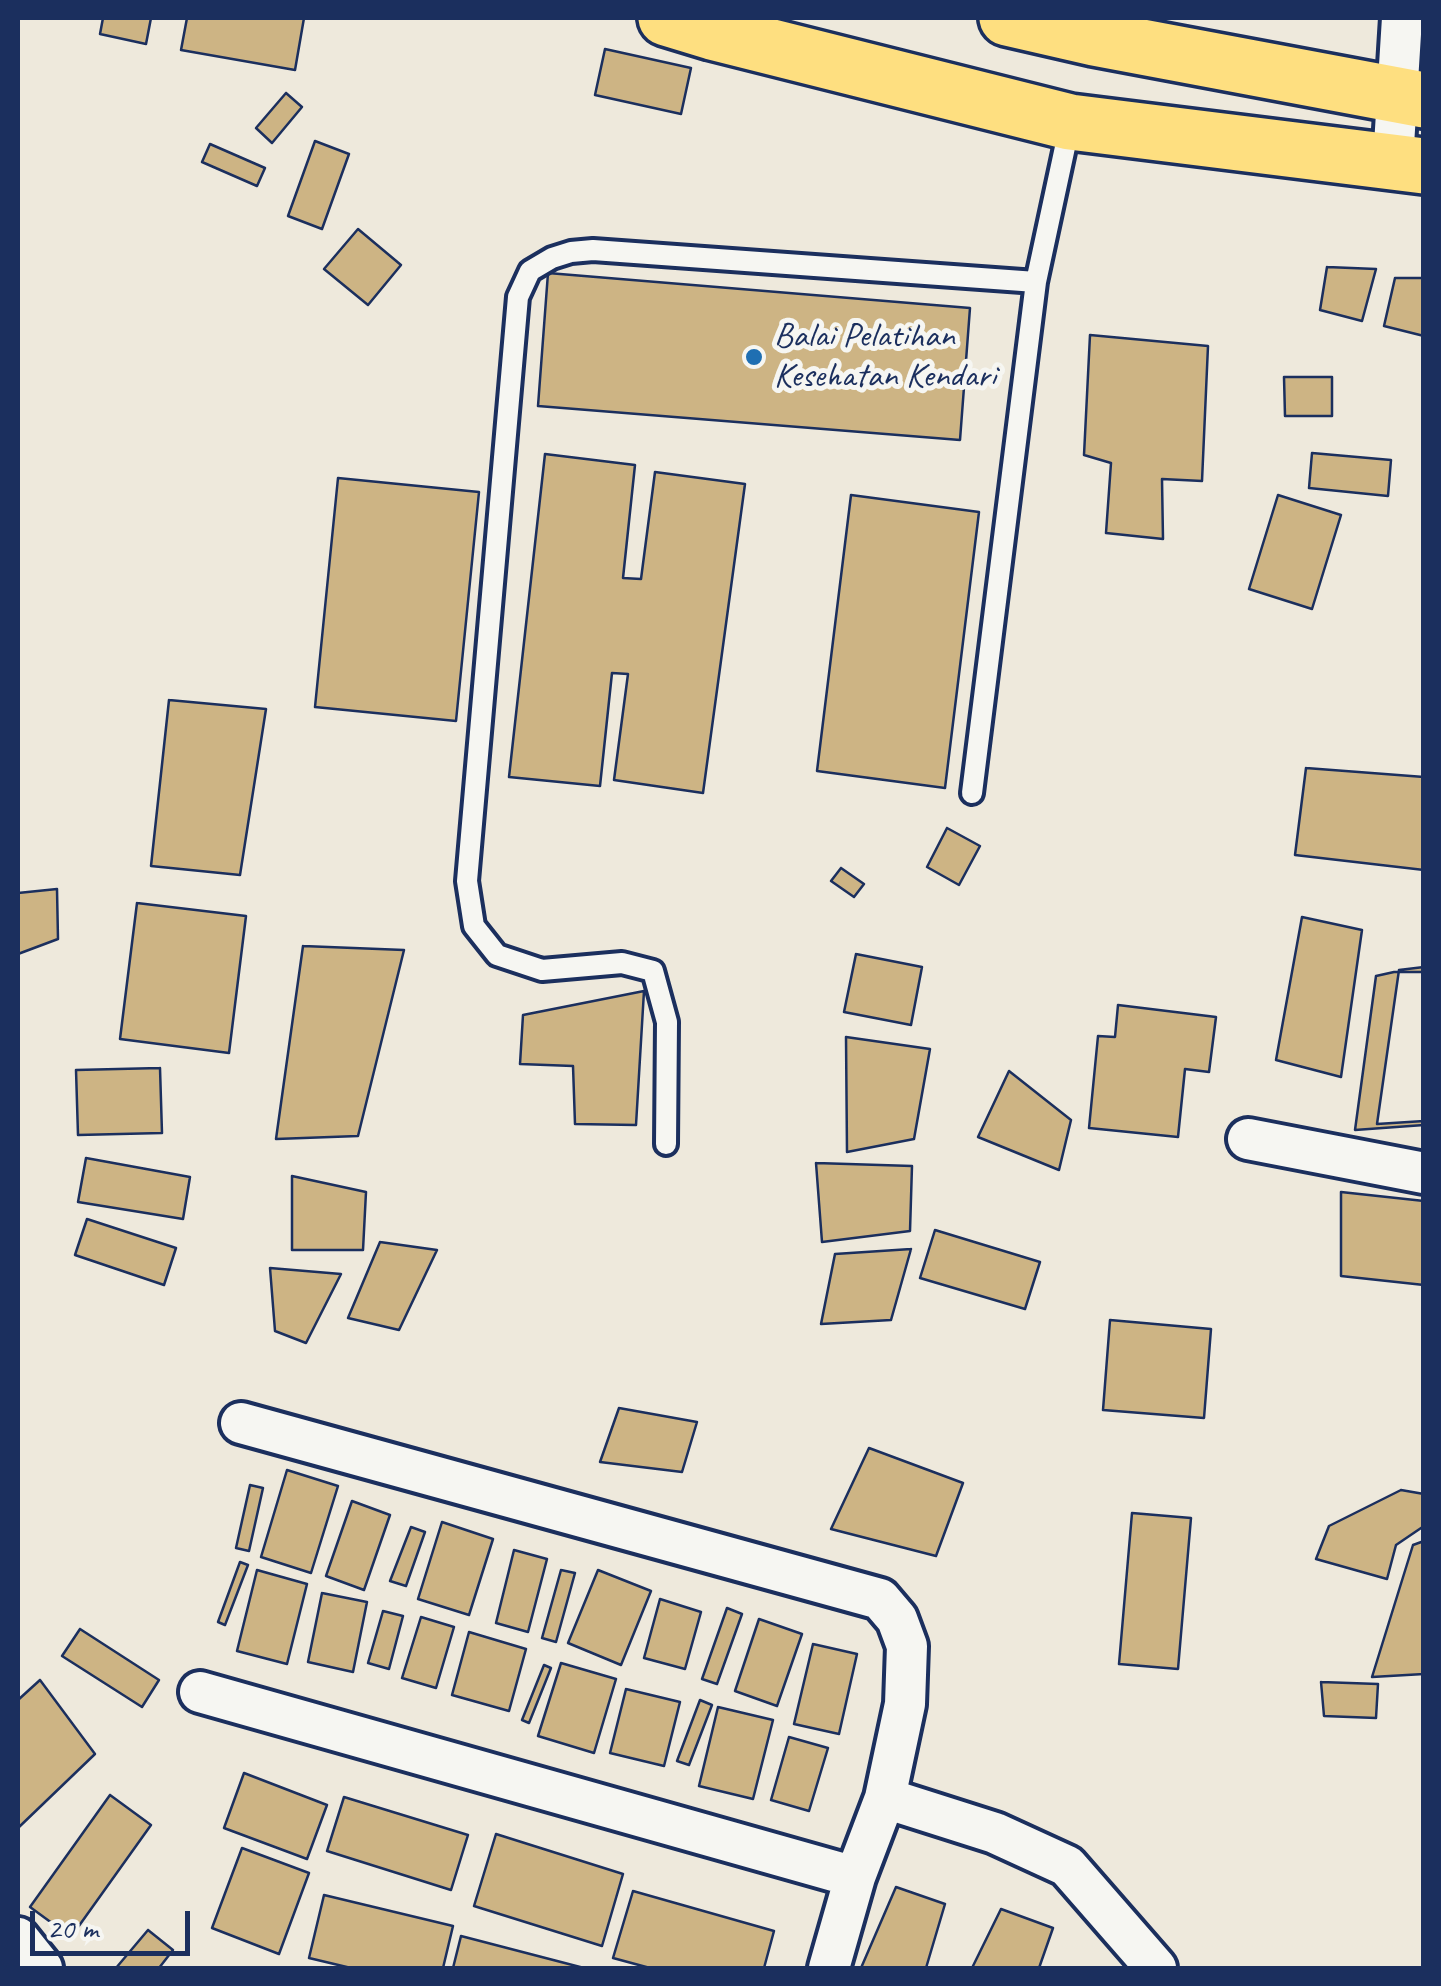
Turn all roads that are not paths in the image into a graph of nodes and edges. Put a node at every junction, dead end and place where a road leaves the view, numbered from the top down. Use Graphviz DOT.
graph roads {
  1 [pos="666,18"];
  2 [pos="1007,18"];
  3 [pos="1402,18"];
  4 [pos="1410,98"];
  5 [pos="1070,122"];
  6 [pos="1408,164"];
  7 [pos="1036,282"];
  8 [pos="972,793"];
  9 [pos="1248,1140"];
  10 [pos="666,1144"];
  11 [pos="1424,1172"];
  12 [pos="240,1423"];
  13 [pos="200,1692"];
  14 [pos="885,1798"];
  15 [pos="855,1877"];
  16 [pos="18,1938"];
  17 [pos="1150,1965"];
  18 [pos="42,1968"];
  19 [pos="830,1968"];
  1 -- 5 [label="highway"];
  2 -- 4 [label="highway"];
  3 -- 4 [label="street"];
  4 -- 6 [label="street"];
  5 -- 6 [label="highway"];
  5 -- 7 [label="lane"];
  7 -- 8 [label="lane"];
  7 -- 10 [label="lane"];
  9 -- 11 [label="street"];
  12 -- 14 [label="street"];
  13 -- 15 [label="street"];
  14 -- 15 [label="street"];
  14 -- 17 [label="street"];
  15 -- 19 [label="street"];
  16 -- 18 [label="street"];
}
